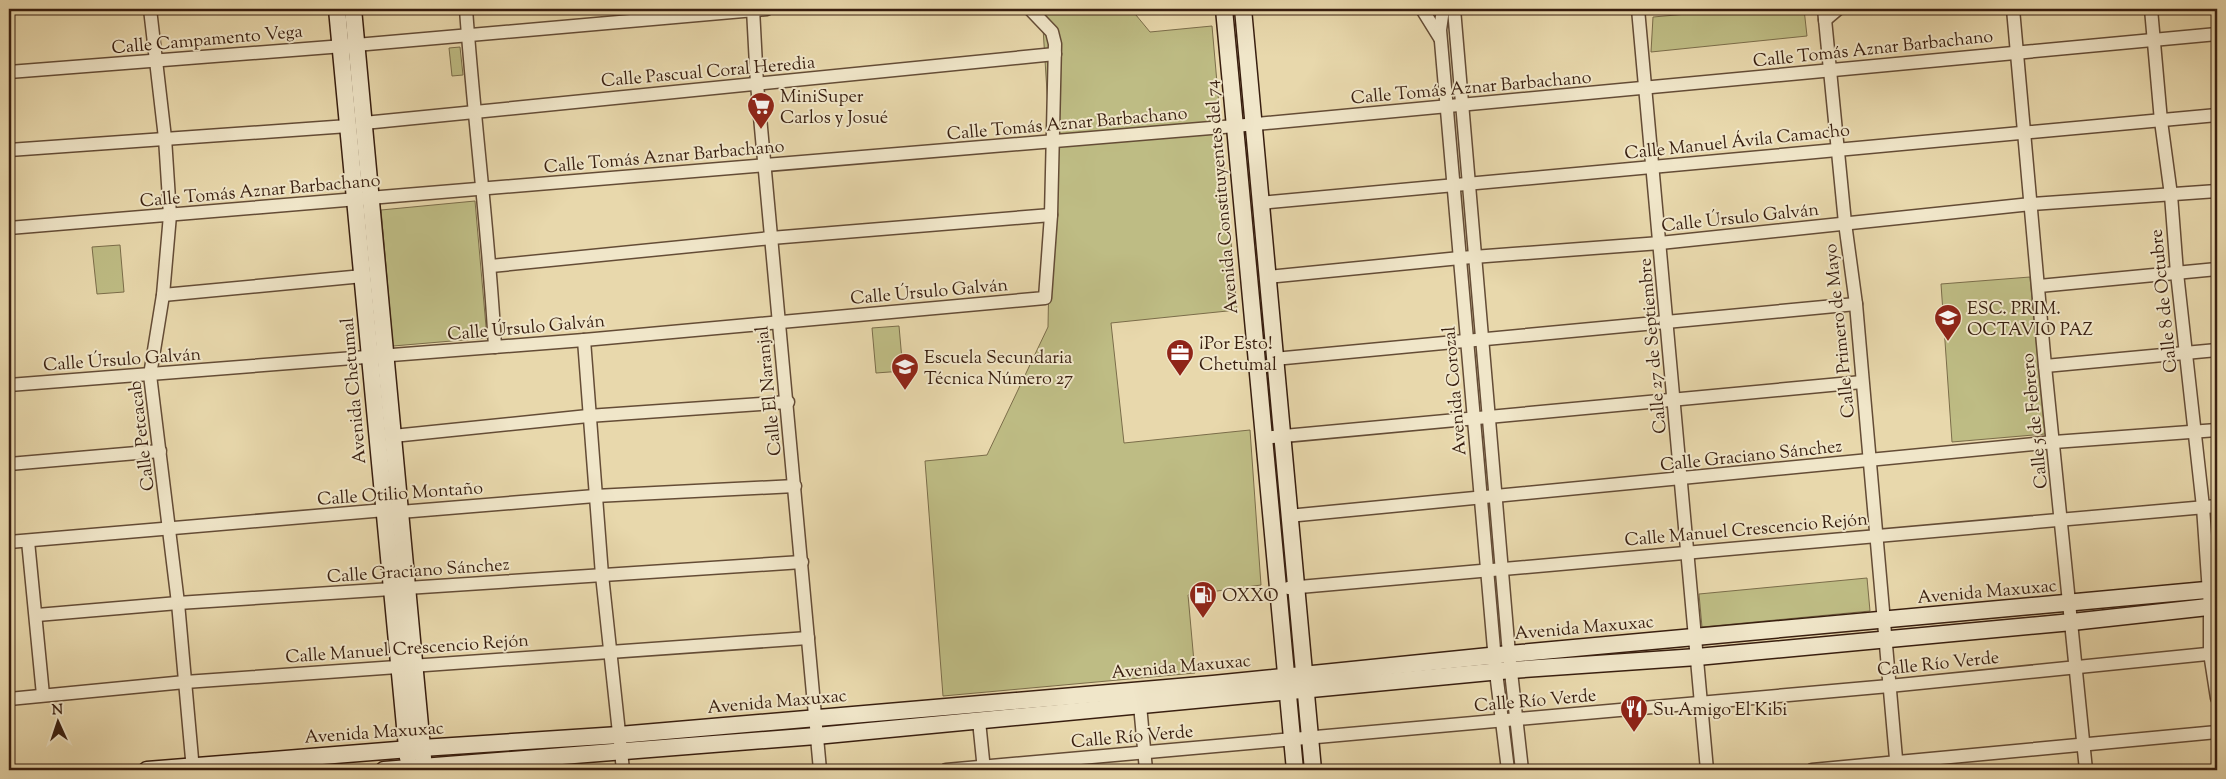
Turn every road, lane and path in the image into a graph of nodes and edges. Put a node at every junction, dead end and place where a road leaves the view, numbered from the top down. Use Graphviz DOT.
graph roads {
  1 [pos="150,9"];
  2 [pos="337,9"];
  3 [pos="353,9"];
  4 [pos="466,9"];
  5 [pos="767,9"];
  6 [pos="1030,9"];
  7 [pos="1224,9"];
  8 [pos="1243,9"];
  9 [pos="1422,9"];
  10 [pos="1447,9"];
  11 [pos="1638,9"];
  12 [pos="1648,9"];
  13 [pos="1838,9"];
  14 [pos="2014,9"];
  15 [pos="2151,9"];
  16 [pos="753,10"];
  17 [pos="1824,14"];
  18 [pos="468,34"];
  19 [pos="2217,34"];
  20 [pos="1441,39"];
  21 [pos="2154,39"];
  22 [pos="349,45"];
  23 [pos="2018,52"];
  24 [pos="1055,54"];
  25 [pos="156,61"];
  26 [pos="1830,70"];
  27 [pos="9,72"];
  28 [pos="757,84"];
  29 [pos="1645,89"];
  30 [pos="1462,105"];
  31 [pos="1446,107"];
  32 [pos="474,112"];
  33 [pos="2217,115"];
  34 [pos="2161,121"];
  35 [pos="1254,124"];
  36 [pos="356,125"];
  37 [pos="1235,126"];
  38 [pos="2025,132"];
  39 [pos="165,138"];
  40 [pos="1053,141"];
  41 [pos="1837,148"];
  42 [pos="9,150"];
  43 [pos="765,165"];
  44 [pos="1653,166"];
  45 [pos="1469,186"];
  46 [pos="1454,187"];
  47 [pos="482,189"];
  48 [pos="2217,191"];
  49 [pos="2171,194"];
  50 [pos="363,199"];
  51 [pos="1260,203"];
  52 [pos="2031,204"];
  53 [pos="1051,214"];
  54 [pos="170,215"];
  55 [pos="1845,223"];
  56 [pos="9,228"];
  57 [pos="772,238"];
  58 [pos="1660,243"];
  59 [pos="1460,258"];
  60 [pos="1477,258"];
  61 [pos="491,266"];
  62 [pos="2217,269"];
  63 [pos="2177,273"];
  64 [pos="363,276"];
  65 [pos="1267,276"];
  66 [pos="2039,286"];
  67 [pos="163,295"];
  68 [pos="1856,304"];
  69 [pos="779,322"];
  70 [pos="1667,322"];
  71 [pos="584,340"];
  72 [pos="1483,340"];
  73 [pos="1467,341"];
  74 [pos="495,347"];
  75 [pos="2217,350"];
  76 [pos="2186,353"];
  77 [pos="378,357"];
  78 [pos="1274,359"];
  79 [pos="2045,366"];
  80 [pos="150,375"];
  81 [pos="1862,382"];
  82 [pos="9,385"];
  83 [pos="1674,398"];
  84 [pos="788,402"];
  85 [pos="588,416"];
  86 [pos="1490,416"];
  87 [pos="1474,418"];
  88 [pos="2217,430"];
  89 [pos="2193,432"];
  90 [pos="393,436"];
  91 [pos="1281,436"];
  92 [pos="1263,438"];
  93 [pos="2054,442"];
  94 [pos="160,451"];
  95 [pos="1869,460"];
  96 [pos="9,464"];
  97 [pos="1681,479"];
  98 [pos="795,486"];
  99 [pos="595,496"];
  100 [pos="1496,496"];
  101 [pos="1482,498"];
  102 [pos="2217,506"];
  103 [pos="2203,507"];
  104 [pos="392,511"];
  105 [pos="1288,516"];
  106 [pos="2062,520"];
  107 [pos="170,529"];
  108 [pos="1876,534"];
  109 [pos="28,541"];
  110 [pos="9,542"];
  111 [pos="1688,552"];
  112 [pos="802,562"];
  113 [pos="1502,569"];
  114 [pos="1487,571"];
  115 [pos="602,575"];
  116 [pos="1277,588"];
  117 [pos="1295,588"];
  118 [pos="400,589"];
  119 [pos="2213,590"];
  120 [pos="178,603"];
  121 [pos="2070,603"];
  122 [pos="2214,606"];
  123 [pos="37,616"];
  124 [pos="1883,621"];
  125 [pos="2072,622"];
  126 [pos="1695,636"];
  127 [pos="808,638"];
  128 [pos="1884,638"];
  129 [pos="609,651"];
  130 [pos="2214,653"];
  131 [pos="1697,657"];
  132 [pos="1503,663"];
  133 [pos="407,667"];
  134 [pos="2075,667"];
  135 [pos="1302,674"];
  136 [pos="185,682"];
  137 [pos="1286,685"];
  138 [pos="1889,686"];
  139 [pos="1304,691"];
  140 [pos="43,695"];
  141 [pos="9,698"];
  142 [pos="2217,698"];
  143 [pos="1701,702"];
  144 [pos="1140,705"];
  145 [pos="815,717"];
  146 [pos="1515,718"];
  147 [pos="1502,720"];
  148 [pos="979,721"];
  149 [pos="2217,732"];
  150 [pos="816,736"];
  151 [pos="1309,738"];
  152 [pos="1292,739"];
  153 [pos="620,743"];
  154 [pos="2084,744"];
  155 [pos="415,748"];
  156 [pos="1144,753"];
  157 [pos="1897,766"];
  158 [pos="193,768"];
  159 [pos="984,768"];
  160 [pos="417,769"];
  161 [pos="147,770"];
  162 [pos="384,770"];
  163 [pos="623,770"];
  164 [pos="820,770"];
  165 [pos="946,770"];
  166 [pos="1146,770"];
  167 [pos="1295,770"];
  168 [pos="1313,770"];
  169 [pos="1508,770"];
  170 [pos="1522,770"];
  171 [pos="1707,770"];
  172 [pos="1812,770"];
  173 [pos="2086,770"];
  1 -- 25 [label="street, Calle Petcacab"];
  2 -- 22 [label="main road, Avenida Chetumal"];
  3 -- 22 [label="main road, Avenida Chetumal"];
  4 -- 18 [label="street"];
  5 -- 16 [label="street, Calle Campamento Vega"];
  6 -- 24 [label="street"];
  7 -- 37 [label="main road, Avenida Constituyentes del 74"];
  8 -- 35 [label="main road"];
  9 -- 20 [label="street"];
  10 -- 20 [label="street, Avenida Corozal"];
  10 -- 30 [label="street, Avenida Corozal"];
  11 -- 12 [label="street"];
  11 -- 29 [label="street, Calle 27 de Septiembre"];
  13 -- 17 [label="street"];
  14 -- 23 [label="street, Calle 5 de Febrero"];
  15 -- 21 [label="street, Calle 8 de Octubre"];
  16 -- 18 [label="street, Calle Campamento Vega"];
  16 -- 28 [label="street, Calle El Naranjal"];
  17 -- 26 [label="street, Calle Primero de Mayo"];
  18 -- 22 [label="street, Calle Campamento Vega"];
  18 -- 32 [label="street"];
  19 -- 21 [label="street, Calle Tomás Aznar Barbachano"];
  20 -- 31 [label="street, Avenida Corozal"];
  21 -- 23 [label="street, Calle Tomás Aznar Barbachano"];
  21 -- 34 [label="street, Calle 8 de Octubre"];
  22 -- 25 [label="street, Calle Campamento Vega"];
  22 -- 36 [label="main road, Avenida Chetumal"];
  23 -- 26 [label="street, Calle Tomás Aznar Barbachano"];
  23 -- 38 [label="street, Calle 5 de Febrero"];
  24 -- 28 [label="street, Calle Pascual Coral Heredia"];
  24 -- 40 [label="street"];
  25 -- 27 [label="street, Calle Campamento Vega"];
  25 -- 39 [label="street, Calle Petcacab"];
  26 -- 29 [label="street, Calle Tomás Aznar Barbachano"];
  26 -- 41 [label="street, Calle Primero de Mayo"];
  28 -- 32 [label="street, Calle Pascual Coral Heredia"];
  28 -- 43 [label="street, Calle El Naranjal"];
  29 -- 30 [label="street, Calle Tomás Aznar Barbachano"];
  29 -- 44 [label="street, Calle 27 de Septiembre"];
  30 -- 31 [label="street, Calle Tomás Aznar Barbachano"];
  30 -- 45 [label="street, Avenida Corozal"];
  31 -- 35 [label="street, Calle Tomás Aznar Barbachano"];
  31 -- 46 [label="street, Avenida Corozal"];
  32 -- 36 [label="street, Calle Pascual Coral Heredia"];
  32 -- 47 [label="street"];
  33 -- 34 [label="street, Calle Manuel Ávila Camacho"];
  34 -- 38 [label="street, Calle Manuel Ávila Camacho"];
  34 -- 49 [label="street, Calle 8 de Octubre"];
  35 -- 37 [label="street, Calle Tomás Aznar Barbachano"];
  35 -- 51 [label="main road"];
  36 -- 39 [label="street, Calle Pascual Coral Heredia"];
  36 -- 50 [label="main road, Avenida Chetumal"];
  37 -- 40 [label="street, Calle Tomás Aznar Barbachano"];
  37 -- 92 [label="main road, Avenida Constituyentes del 74"];
  38 -- 41 [label="street, Calle Manuel Ávila Camacho"];
  38 -- 52 [label="street, Calle 5 de Febrero"];
  39 -- 42 [label="street, Calle Pascual Coral Heredia"];
  39 -- 54 [label="street, Calle Petcacab"];
  40 -- 43 [label="street, Calle Tomás Aznar Barbachano"];
  40 -- 53 [label="street"];
  41 -- 44 [label="street, Calle Manuel Ávila Camacho"];
  41 -- 55 [label="street, Calle Primero de Mayo"];
  43 -- 47 [label="street, Calle Tomás Aznar Barbachano"];
  43 -- 57 [label="street, Calle El Naranjal"];
  44 -- 45 [label="street, Calle Manuel Ávila Camacho"];
  44 -- 58 [label="street, Calle 27 de Septiembre"];
  45 -- 46 [label="street, Calle Manuel Ávila Camacho"];
  45 -- 60 [label="street, Avenida Corozal"];
  46 -- 51 [label="street, Calle Manuel Ávila Camacho"];
  46 -- 59 [label="street, Avenida Corozal"];
  47 -- 50 [label="street, Calle Tomás Aznar Barbachano"];
  47 -- 61 [label="street"];
  48 -- 49 [label="street, Calle Úrsulo Galván"];
  49 -- 52 [label="street, Calle Úrsulo Galván"];
  49 -- 63 [label="street, Calle 8 de Octubre"];
  50 -- 54 [label="street, Calle Tomás Aznar Barbachano"];
  50 -- 64 [label="main road, Avenida Chetumal"];
  50 -- 77 [label="main road, Avenida Chetumal"];
  51 -- 65 [label="main road"];
  52 -- 55 [label="street, Calle Úrsulo Galván"];
  52 -- 66 [label="street, Calle 5 de Febrero"];
  53 -- 57 [label="street"];
  53 -- 69 [label="street, Calle Úrsulo Galván"];
  54 -- 56 [label="street, Calle Tomás Aznar Barbachano"];
  54 -- 67 [label="street, Calle Petcacab"];
  55 -- 58 [label="street, Calle Úrsulo Galván"];
  55 -- 68 [label="street, Calle Primero de Mayo"];
  57 -- 61 [label="street"];
  57 -- 69 [label="street, Calle El Naranjal"];
  58 -- 60 [label="street, Calle Úrsulo Galván"];
  58 -- 70 [label="street, Calle 27 de Septiembre"];
  59 -- 60 [label="street, Calle Úrsulo Galván"];
  59 -- 65 [label="street, Calle Úrsulo Galván"];
  59 -- 73 [label="street, Avenida Corozal"];
  60 -- 72 [label="street, Avenida Corozal"];
  61 -- 74 [label="street"];
  62 -- 63 [label="street"];
  63 -- 66 [label="street"];
  63 -- 76 [label="street, Calle 8 de Octubre"];
  64 -- 67 [label="street"];
  64 -- 77 [label="main road, Avenida Chetumal"];
  65 -- 78 [label="main road"];
  66 -- 79 [label="street, Calle 5 de Febrero"];
  67 -- 80 [label="street, Calle Petcacab"];
  68 -- 70 [label="street"];
  68 -- 81 [label="street, Calle Primero de Mayo"];
  69 -- 71 [label="street, Calle Úrsulo Galván"];
  69 -- 84 [label="street, Calle El Naranjal"];
  70 -- 72 [label="street"];
  70 -- 83 [label="street, Calle 27 de Septiembre"];
  71 -- 74 [label="street, Calle Úrsulo Galván"];
  71 -- 85 [label="street"];
  72 -- 73 [label="street"];
  72 -- 86 [label="street, Avenida Corozal"];
  73 -- 78 [label="street"];
  73 -- 87 [label="street, Avenida Corozal"];
  74 -- 77 [label="street, Calle Úrsulo Galván"];
  75 -- 76 [label="street"];
  76 -- 79 [label="street"];
  76 -- 89 [label="street, Calle 8 de Octubre"];
  77 -- 80 [label="street, Calle Úrsulo Galván"];
  77 -- 90 [label="main road, Avenida Chetumal"];
  77 -- 104 [label="main road, Avenida Chetumal"];
  78 -- 91 [label="main road"];
  79 -- 93 [label="street, Calle 5 de Febrero"];
  80 -- 82 [label="street, Calle Úrsulo Galván"];
  80 -- 94 [label="street, Calle Petcacab"];
  81 -- 83 [label="street"];
  81 -- 95 [label="street, Calle Primero de Mayo"];
  83 -- 86 [label="street"];
  83 -- 97 [label="street, Calle 27 de Septiembre"];
  84 -- 85 [label="street"];
  84 -- 98 [label="street, Calle El Naranjal"];
  85 -- 90 [label="street"];
  85 -- 99 [label="street"];
  86 -- 87 [label="street"];
  86 -- 100 [label="street, Avenida Corozal"];
  87 -- 91 [label="street"];
  87 -- 101 [label="street, Avenida Corozal"];
  88 -- 89 [label="street, Calle Graciano Sánchez"];
  89 -- 93 [label="street, Calle Graciano Sánchez"];
  89 -- 103 [label="street, Calle 8 de Octubre"];
  90 -- 104 [label="main road, Avenida Chetumal"];
  91 -- 92 [label="street"];
  91 -- 105 [label="main road"];
  92 -- 116 [label="main road, Avenida Constituyentes del 74"];
  93 -- 95 [label="street, Calle Graciano Sánchez"];
  93 -- 106 [label="street, Calle 5 de Febrero"];
  94 -- 96 [label="street"];
  94 -- 107 [label="street, Calle Petcacab"];
  95 -- 97 [label="street, Calle Graciano Sánchez"];
  95 -- 108 [label="street, Calle Primero de Mayo"];
  97 -- 100 [label="street, Calle Graciano Sánchez"];
  97 -- 111 [label="street, Calle 27 de Septiembre"];
  98 -- 99 [label="street, Calle Otilio Montaño"];
  98 -- 112 [label="street, Calle El Naranjal"];
  99 -- 104 [label="street, Calle Otilio Montaño"];
  99 -- 115 [label="street"];
  100 -- 101 [label="street, Calle Graciano Sánchez"];
  100 -- 113 [label="street, Avenida Corozal"];
  101 -- 105 [label="street, Calle Graciano Sánchez"];
  101 -- 114 [label="street, Avenida Corozal"];
  102 -- 103 [label="street, Calle Manuel Crescencio Rejón"];
  103 -- 106 [label="street, Calle Manuel Crescencio Rejón"];
  103 -- 119 [label="street, Calle 8 de Octubre"];
  104 -- 107 [label="street, Calle Otilio Montaño"];
  104 -- 118 [label="main road, Avenida Chetumal"];
  105 -- 117 [label="main road"];
  106 -- 108 [label="street, Calle Manuel Crescencio Rejón"];
  106 -- 121 [label="street, Calle 5 de Febrero"];
  107 -- 109 [label="street, Calle Otilio Montaño"];
  107 -- 120 [label="street, Calle Petcacab"];
  108 -- 111 [label="street, Calle Manuel Crescencio Rejón"];
  108 -- 124 [label="street, Calle Primero de Mayo"];
  109 -- 110 [label="street, Calle Otilio Montaño"];
  109 -- 123 [label="street"];
  111 -- 113 [label="street, Calle Manuel Crescencio Rejón"];
  111 -- 126 [label="street, Calle 27 de Septiembre"];
  112 -- 115 [label="street, Calle Graciano Sánchez"];
  112 -- 127 [label="street, Calle El Naranjal"];
  113 -- 114 [label="street, Calle Manuel Crescencio Rejón"];
  113 -- 132 [label="street, Avenida Corozal"];
  114 -- 117 [label="street, Calle Manuel Crescencio Rejón"];
  114 -- 132 [label="street, Avenida Corozal"];
  115 -- 118 [label="street, Calle Graciano Sánchez"];
  115 -- 129 [label="street"];
  116 -- 117 [label="street, Calle Manuel Crescencio Rejón"];
  116 -- 137 [label="main road, Avenida Constituyentes del 74"];
  117 -- 135 [label="main road"];
  118 -- 120 [label="street, Calle Graciano Sánchez"];
  118 -- 133 [label="main road, Avenida Chetumal"];
  119 -- 121 [label="main road, Avenida Maxuxac"];
  119 -- 122 [label="street, Calle 8 de Octubre"];
  120 -- 123 [label="street, Calle Graciano Sánchez"];
  120 -- 136 [label="street, Calle Petcacab"];
  121 -- 124 [label="main road, Avenida Maxuxac"];
  121 -- 125 [label="street, Calle 5 de Febrero"];
  122 -- 125 [label="main road, Avenida Maxuxac"];
  122 -- 130 [label="street, Calle 8 de Octubre"];
  123 -- 140 [label="street"];
  124 -- 126 [label="main road, Avenida Maxuxac"];
  124 -- 128 [label="street, Calle Primero de Mayo"];
  125 -- 128 [label="main road, Avenida Maxuxac"];
  125 -- 134 [label="street, Calle 5 de Febrero"];
  126 -- 131 [label="street, Calle 27 de Septiembre"];
  126 -- 132 [label="main road, Avenida Maxuxac"];
  127 -- 129 [label="street, Calle Manuel Crescencio Rejón"];
  127 -- 145 [label="street, Calle El Naranjal"];
  128 -- 131 [label="main road, Avenida Maxuxac"];
  128 -- 138 [label="street, Calle Primero de Mayo"];
  129 -- 133 [label="street, Calle Manuel Crescencio Rejón"];
  129 -- 153 [label="street"];
  130 -- 134 [label="street, Calle Río Verde"];
  130 -- 142 [label="street, Calle 8 de Octubre"];
  131 -- 132 [label="main road, Avenida Maxuxac"];
  131 -- 143 [label="street, Calle 27 de Septiembre"];
  132 -- 135 [label="main road, Avenida Maxuxac"];
  132 -- 139 [label="main road, Avenida Maxuxac"];
  132 -- 146 [label="street, Avenida Corozal"];
  132 -- 147 [label="street, Avenida Corozal"];
  133 -- 136 [label="street, Calle Manuel Crescencio Rejón"];
  133 -- 155 [label="main road, Avenida Chetumal"];
  134 -- 138 [label="street, Calle Río Verde"];
  134 -- 154 [label="street, Calle 5 de Febrero"];
  135 -- 137 [label="main road, Avenida Maxuxac"];
  135 -- 139 [label="main road"];
  136 -- 140 [label="street, Calle Manuel Crescencio Rejón"];
  136 -- 158 [label="street, Calle Petcacab"];
  137 -- 139 [label="main road, Avenida Maxuxac"];
  137 -- 144 [label="main road, Avenida Maxuxac"];
  137 -- 145 [label="main road, Avenida Maxuxac"];
  137 -- 152 [label="main road, Avenida Constituyentes del 74"];
  138 -- 143 [label="street, Calle Río Verde"];
  138 -- 157 [label="street, Calle Primero de Mayo"];
  139 -- 151 [label="main road"];
  140 -- 141 [label="street, Calle Manuel Crescencio Rejón"];
  143 -- 146 [label="street, Calle Río Verde"];
  143 -- 171 [label="street, Calle 27 de Septiembre"];
  144 -- 148 [label="main road, Avenida Maxuxac"];
  144 -- 156 [label="street"];
  145 -- 150 [label="street, Calle El Naranjal"];
  145 -- 153 [label="main road, Avenida Maxuxac"];
  146 -- 147 [label="street, Calle Río Verde"];
  146 -- 170 [label="street, Avenida Corozal"];
  147 -- 151 [label="street, Calle Río Verde"];
  147 -- 169 [label="street, Avenida Corozal"];
  148 -- 150 [label="main road, Avenida Maxuxac"];
  148 -- 159 [label="street"];
  149 -- 154 [label="street"];
  150 -- 153 [label="main road, Avenida Maxuxac"];
  150 -- 164 [label="street, Calle El Naranjal"];
  151 -- 152 [label="street, Calle Río Verde"];
  151 -- 168 [label="main road"];
  152 -- 156 [label="street, Calle Río Verde"];
  152 -- 167 [label="main road, Avenida Constituyentes del 74"];
  153 -- 155 [label="main road, Avenida Maxuxac"];
  153 -- 160 [label="main road, Avenida Maxuxac"];
  153 -- 163 [label="street"];
  154 -- 157 [label="street"];
  154 -- 173 [label="street, Calle 5 de Febrero"];
  155 -- 158 [label="main road, Avenida Maxuxac"];
  155 -- 160 [label="main road, Avenida Chetumal"];
  156 -- 159 [label="street, Calle Río Verde"];
  156 -- 166 [label="street"];
  157 -- 172 [label="street"];
  158 -- 161 [label="main road, Avenida Maxuxac"];
  159 -- 165 [label="street, Calle Río Verde"];
  160 -- 162 [label="main road, Avenida Maxuxac"];
}
